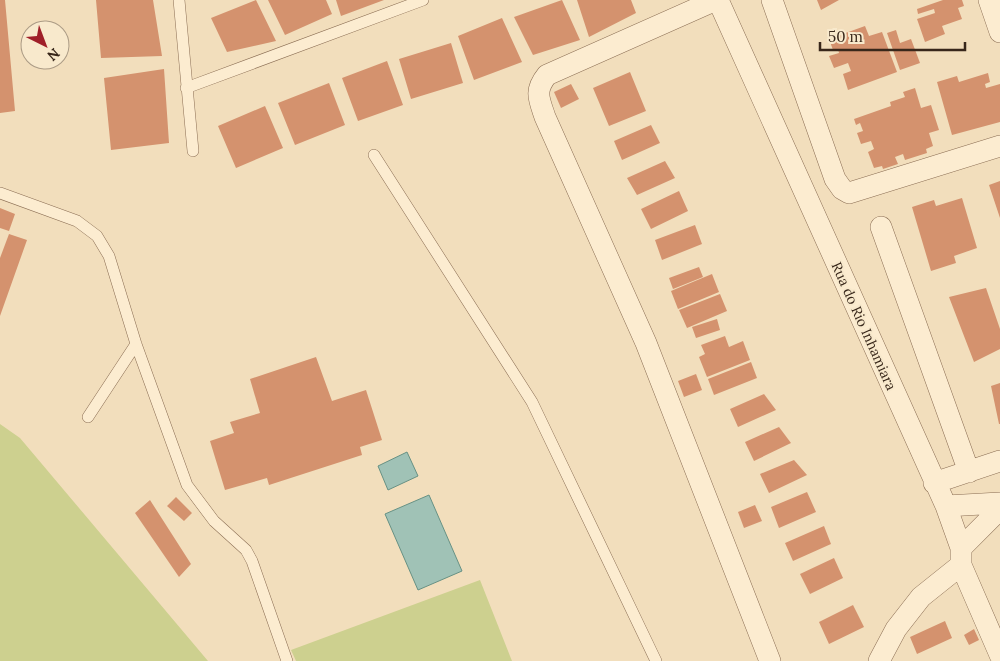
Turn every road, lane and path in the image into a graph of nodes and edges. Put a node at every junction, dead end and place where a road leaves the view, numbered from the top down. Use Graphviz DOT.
graph roads {
  1 [pos="179,0"];
  2 [pos="423,0"];
  3 [pos="717,0"];
  4 [pos="772,0"];
  5 [pos="989,0"];
  6 [pos="1000,32"];
  7 [pos="186,88"];
  8 [pos="1000,146"];
  9 [pos="193,151"];
  10 [pos="374,155"];
  11 [pos="0,194"];
  12 [pos="881,227"];
  13 [pos="136,344"];
  14 [pos="88,418"];
  15 [pos="1000,461"];
  16 [pos="969,472"];
  17 [pos="934,483"];
  18 [pos="1000,503"];
  19 [pos="946,506"];
  20 [pos="1000,509"];
  21 [pos="961,556"];
  22 [pos="1000,655"];
  23 [pos="286,661"];
  24 [pos="656,661"];
  25 [pos="770,661"];
  26 [pos="879,661"];
  1 -- 7 [label="lane"];
  2 -- 7 [label="lane"];
  3 -- 17 [label="street, Rua do Rio Inhamiara"];
  3 -- 25 [label="street"];
  4 -- 8 [label="street"];
  5 -- 6 [label="street"];
  7 -- 9 [label="lane"];
  10 -- 24 [label="lane"];
  11 -- 13 [label="lane"];
  12 -- 16 [label="street"];
  13 -- 14 [label="lane"];
  13 -- 23 [label="lane"];
  15 -- 16 [label="street"];
  16 -- 17 [label="street"];
  17 -- 19 [label="street, Rua do Rio Inhamiara"];
  18 -- 19 [label="street"];
  19 -- 21 [label="street, Rua do Rio Inhamiara"];
  20 -- 21 [label="street"];
  21 -- 22 [label="street, Rua do Rio Inhamiara"];
  21 -- 26 [label="street"];
}
